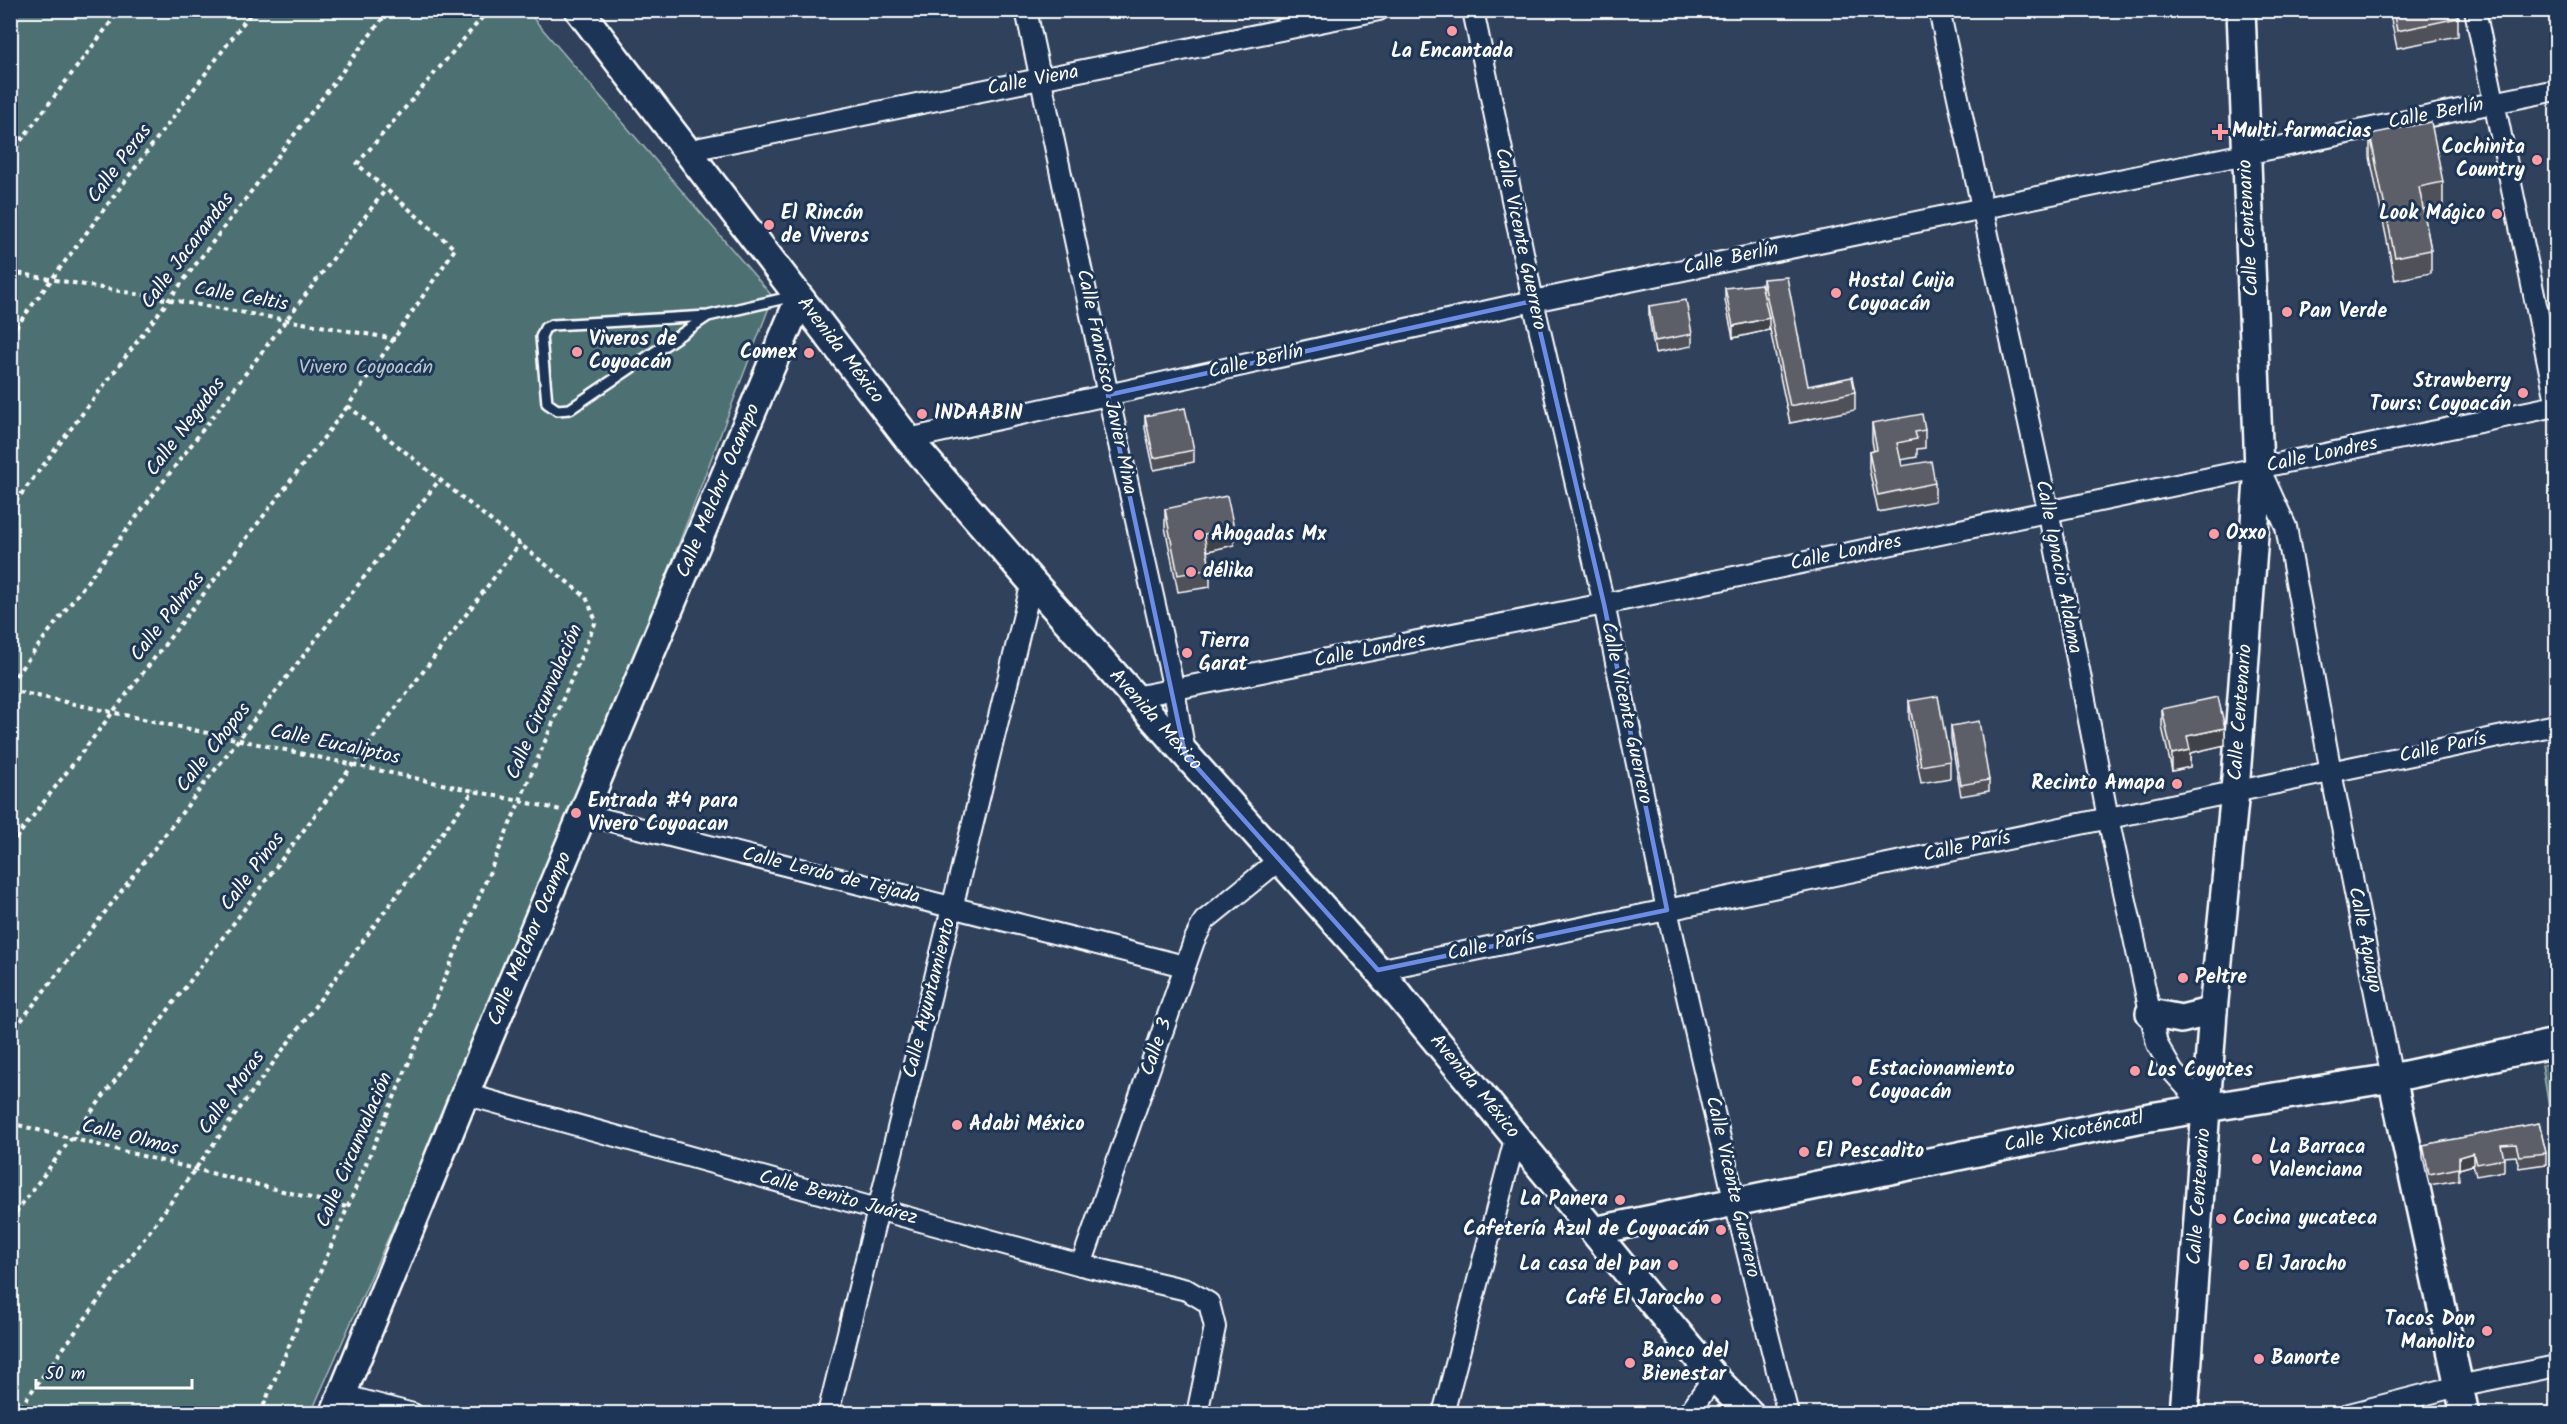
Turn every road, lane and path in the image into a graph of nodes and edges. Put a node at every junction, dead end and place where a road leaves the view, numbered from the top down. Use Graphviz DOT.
graph roads {
  1 [pos="120,10"];
  2 [pos="253,10"];
  3 [pos="389,10"];
  4 [pos="485,10"];
  5 [pos="579,10"];
  6 [pos="1026,10"];
  7 [pos="1379,10"];
  8 [pos="1473,10"];
  9 [pos="1939,10"];
  10 [pos="2241,10"];
  11 [pos="2475,10"];
  12 [pos="1041,79"];
  13 [pos="2556,90"];
  14 [pos="2493,103"];
  15 [pos="686,151"];
  16 [pos="2245,152"];
  17 [pos="10,155"];
  18 [pos="386,189"];
  19 [pos="1980,207"];
  20 [pos="10,272"];
  21 [pos="53,279"];
  22 [pos="798,298"];
  23 [pos="169,300"];
  24 [pos="1533,301"];
  25 [pos="708,316"];
  26 [pos="287,320"];
  27 [pos="10,335"];
  28 [pos="395,339"];
  29 [pos="1108,395"];
  30 [pos="2556,401"];
  31 [pos="348,406"];
  32 [pos="2556,406"];
  33 [pos="908,440"];
  34 [pos="2259,468"];
  35 [pos="440,479"];
  36 [pos="10,509"];
  37 [pos="2048,510"];
  38 [pos="520,543"];
  39 [pos="1032,582"];
  40 [pos="1604,604"];
  41 [pos="10,683"];
  42 [pos="10,690"];
  43 [pos="1174,690"];
  44 [pos="1135,697"];
  45 [pos="113,713"];
  46 [pos="2556,725"];
  47 [pos="239,740"];
  48 [pos="1185,754"];
  49 [pos="353,765"];
  50 [pos="2331,771"];
  51 [pos="474,790"];
  52 [pos="2235,791"];
  53 [pos="520,801"];
  54 [pos="583,814"];
  55 [pos="2108,818"];
  56 [pos="10,846"];
  57 [pos="1279,860"];
  58 [pos="954,906"];
  59 [pos="1667,910"];
  60 [pos="1184,966"];
  61 [pos="1378,970"];
  62 [pos="2213,1011"];
  63 [pos="2150,1013"];
  64 [pos="10,1035"];
  65 [pos="2556,1043"];
  66 [pos="2392,1078"];
  67 [pos="465,1094"];
  68 [pos="2206,1109"];
  69 [pos="10,1123"];
  70 [pos="72,1139"];
  71 [pos="1515,1139"];
  72 [pos="195,1169"];
  73 [pos="1735,1203"];
  74 [pos="347,1207"];
  75 [pos="877,1209"];
  76 [pos="10,1220"];
  77 [pos="1594,1231"];
  78 [pos="1082,1265"];
  79 [pos="2556,1366"];
  80 [pos="1714,1377"];
  81 [pos="2458,1386"];
  82 [pos="338,1404"];
  83 [pos="15,1413"];
  84 [pos="260,1413"];
  85 [pos="413,1413"];
  86 [pos="828,1413"];
  87 [pos="1197,1413"];
  88 [pos="1443,1413"];
  89 [pos="1688,1413"];
  90 [pos="1749,1413"];
  91 [pos="1788,1413"];
  92 [pos="2184,1413"];
  93 [pos="2349,1413"];
  94 [pos="2465,1413"];
  1 -- 17 [label="path"];
  2 -- 21 [label="path, Calle Peras"];
  3 -- 23 [label="path, Calle Jacarandas"];
  4 -- 18 [label="path"];
  5 -- 15 [label="street, Avenida México"];
  6 -- 12 [label="street, Calle Francisco Javier Mina"];
  7 -- 12 [label="street, Calle Viena"];
  8 -- 24 [label="street, Calle Vicente Guerrero"];
  9 -- 19 [label="street, Calle Ignacio Aldama"];
  10 -- 16 [label="street, Calle Centenario"];
  11 -- 14 [label="street"];
  12 -- 15 [label="street, Calle Viena"];
  12 -- 29 [label="street, Calle Francisco Javier Mina"];
  13 -- 14 [label="street, Calle Berlín"];
  14 -- 16 [label="street, Calle Berlín"];
  14 -- 30 [label="street"];
  15 -- 22 [label="street, Avenida México"];
  16 -- 19 [label="street, Calle Berlín"];
  16 -- 34 [label="street, Calle Centenario"];
  18 -- 26 [label="path, Calle Negudos"];
  18 -- 28 [label="path"];
  19 -- 24 [label="street, Calle Berlín"];
  19 -- 37 [label="street, Calle Ignacio Aldama"];
  20 -- 21 [label="path, Calle Celtis"];
  21 -- 23 [label="path, Calle Celtis"];
  21 -- 27 [label="path, Calle Peras"];
  22 -- 25 [label="lane"];
  22 -- 33 [label="street, Avenida México"];
  22 -- 54 [label="street, Calle Melchor Ocampo"];
  23 -- 26 [label="path, Calle Celtis"];
  23 -- 36 [label="path, Calle Jacarandas"];
  24 -- 29 [label="street, Calle Berlín"];
  24 -- 40 [label="street, Calle Vicente Guerrero"];
  25 -- 25 [label="lane"];
  26 -- 28 [label="path, Calle Celtis"];
  26 -- 41 [label="path, Calle Negudos"];
  28 -- 31 [label="path"];
  29 -- 33 [label="street, Calle Berlín"];
  29 -- 43 [label="street, Calle Francisco Javier Mina"];
  31 -- 35 [label="path, Calle Circunvalación"];
  31 -- 45 [label="path, Calle Palmas"];
  32 -- 34 [label="street, Calle Londres"];
  33 -- 39 [label="street, Avenida México"];
  34 -- 37 [label="street, Calle Londres"];
  34 -- 50 [label="street, Calle Aguayo"];
  34 -- 52 [label="street, Calle Centenario"];
  35 -- 38 [label="path, Calle Circunvalación"];
  35 -- 47 [label="path, Calle Chopos"];
  37 -- 40 [label="street, Calle Londres"];
  37 -- 55 [label="street, Calle Ignacio Aldama"];
  38 -- 49 [label="path, Calle Pinos"];
  38 -- 53 [label="path, Calle Circunvalación"];
  39 -- 44 [label="street, Avenida México"];
  39 -- 58 [label="street, Calle Ayuntamiento"];
  40 -- 43 [label="street, Calle Londres"];
  40 -- 59 [label="street, Calle Vicente Guerrero"];
  42 -- 45 [label="path, Calle Eucaliptos"];
  43 -- 44 [label="street, Calle Londres"];
  43 -- 48 [label="street, Calle Francisco Javier Mina"];
  44 -- 48 [label="street, Avenida México"];
  45 -- 47 [label="path, Calle Eucaliptos"];
  45 -- 56 [label="path, Calle Palmas"];
  46 -- 50 [label="street, Calle París"];
  47 -- 49 [label="path, Calle Eucaliptos"];
  47 -- 64 [label="path, Calle Chopos"];
  48 -- 57 [label="street, Avenida México"];
  49 -- 51 [label="path, Calle Eucaliptos"];
  49 -- 70 [label="path, Calle Pinos"];
  50 -- 52 [label="street, Calle París"];
  50 -- 66 [label="street, Calle Aguayo"];
  51 -- 53 [label="path, Calle Eucaliptos"];
  51 -- 72 [label="path, Calle Moras"];
  52 -- 55 [label="street, Calle París"];
  52 -- 62 [label="street, Calle Centenario"];
  53 -- 54 [label="path, Calle Eucaliptos"];
  53 -- 74 [label="path, Calle Circunvalación"];
  54 -- 58 [label="street, Calle Lerdo de Tejada"];
  54 -- 67 [label="street, Calle Melchor Ocampo"];
  55 -- 59 [label="street, Calle París"];
  55 -- 63 [label="street, Calle Ignacio Aldama"];
  57 -- 60 [label="street, Calle 3"];
  57 -- 61 [label="street, Avenida México"];
  58 -- 60 [label="street, Calle Lerdo de Tejada"];
  58 -- 75 [label="street, Calle Ayuntamiento"];
  59 -- 61 [label="street, Calle París"];
  59 -- 73 [label="street, Calle Vicente Guerrero"];
  60 -- 78 [label="street, Calle 3"];
  61 -- 71 [label="street, Avenida México"];
  62 -- 63 [label="street"];
  62 -- 68 [label="street, Calle Centenario"];
  63 -- 68 [label="street, Calle Ignacio Aldama"];
  65 -- 66 [label="street, Calle Xicoténcatl"];
  66 -- 68 [label="street, Calle Xicoténcatl"];
  66 -- 81 [label="street, Calle Aguayo"];
  67 -- 75 [label="street, Calle Benito Juárez"];
  67 -- 82 [label="street, Calle Melchor Ocampo"];
  68 -- 73 [label="street, Calle Xicoténcatl"];
  68 -- 92 [label="street, Calle Centenario"];
  69 -- 70 [label="path, Calle Olmos"];
  70 -- 72 [label="path, Calle Olmos"];
  70 -- 76 [label="path, Calle Pinos"];
  71 -- 77 [label="street, Avenida México"];
  71 -- 88 [label="street"];
  72 -- 74 [label="path, Calle Olmos"];
  72 -- 83 [label="path, Calle Moras"];
  73 -- 77 [label="street, Calle Xicoténcatl"];
  73 -- 91 [label="street, Calle Vicente Guerrero"];
  74 -- 84 [label="path, Calle Circunvalación"];
  75 -- 78 [label="street, Calle Benito Juárez"];
  75 -- 86 [label="street, Calle Ayuntamiento"];
  77 -- 80 [label="street, Avenida México"];
  78 -- 87 [label="street, Calle Benito Juárez"];
  79 -- 81 [label="street"];
  80 -- 89 [label="street"];
  80 -- 90 [label="street, Avenida México"];
  81 -- 93 [label="street"];
  81 -- 94 [label="street, Calle Aguayo"];
  82 -- 85 [label="street"];
}
